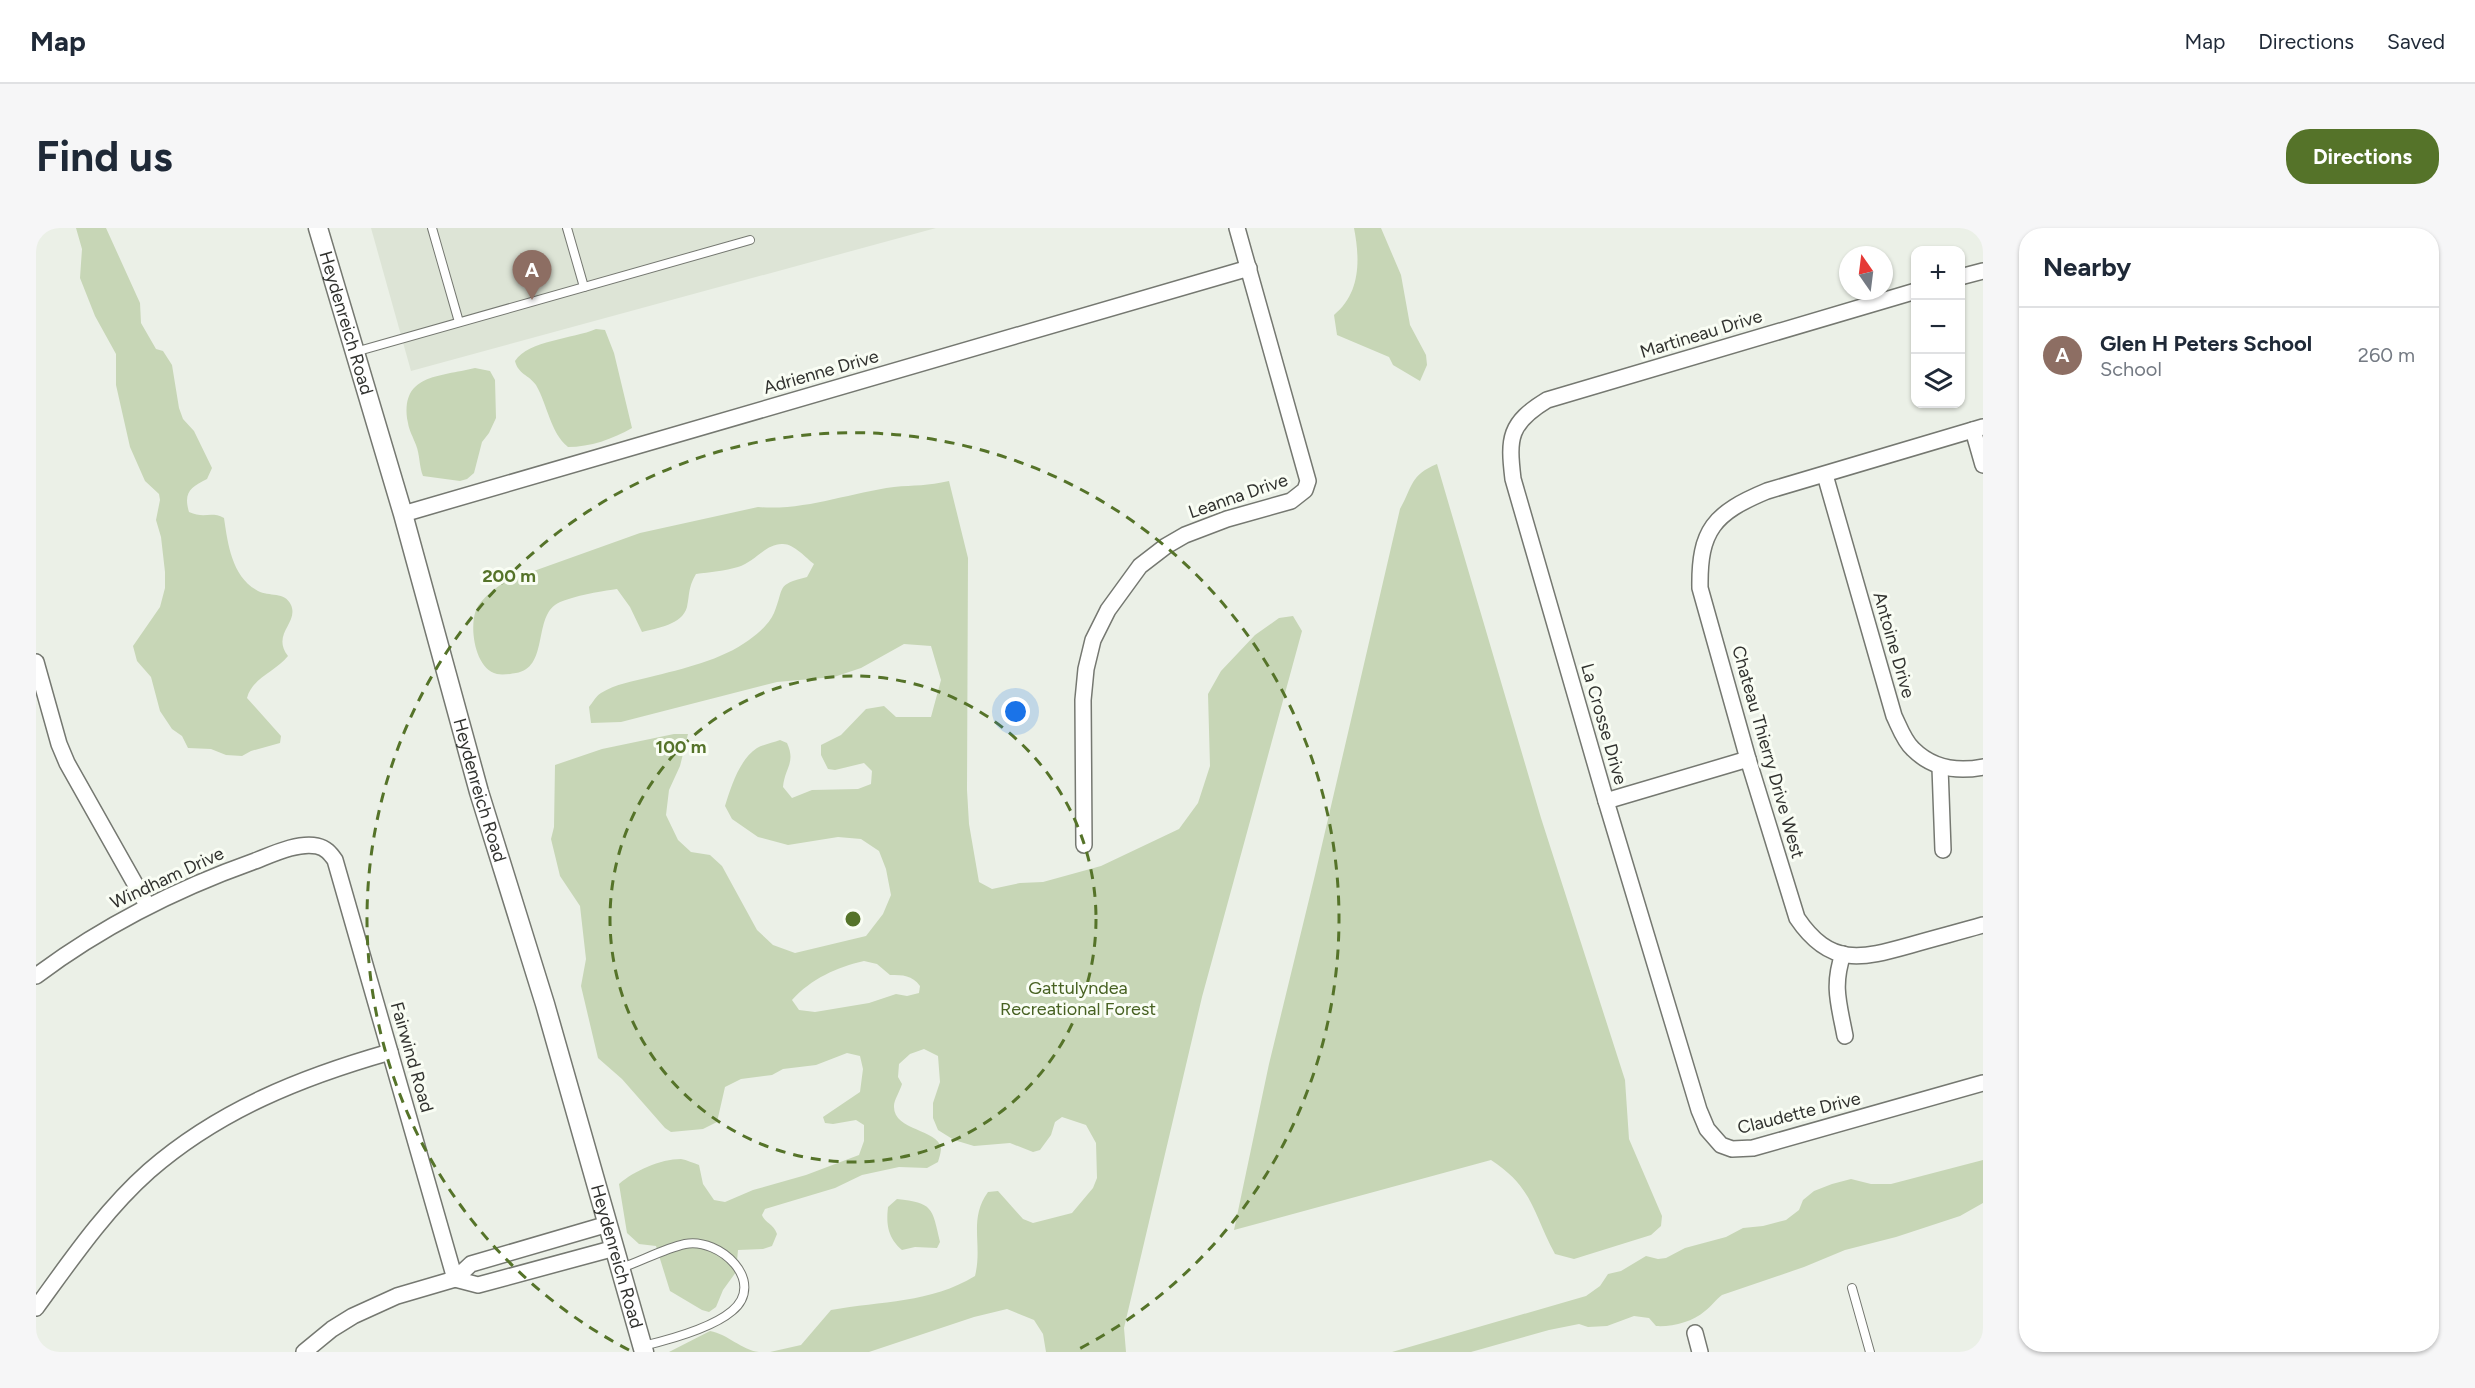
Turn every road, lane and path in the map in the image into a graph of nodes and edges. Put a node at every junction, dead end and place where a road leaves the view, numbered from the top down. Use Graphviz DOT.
graph roads {
  1 [pos="318,228"];
  2 [pos="432,228"];
  3 [pos="567,228"];
  4 [pos="1237,228"];
  5 [pos="750,240"];
  6 [pos="1249,268"];
  7 [pos="1983,271"];
  8 [pos="1965,276"];
  9 [pos="584,287"];
  10 [pos="1911,292"];
  11 [pos="459,322"];
  12 [pos="355,352"];
  13 [pos="1978,428"];
  14 [pos="1512,437"];
  15 [pos="1983,465"];
  16 [pos="1825,475"];
  17 [pos="403,514"];
  18 [pos="36,662"];
  19 [pos="43,713"];
  20 [pos="1748,759"];
  21 [pos="1940,767"];
  22 [pos="1983,767"];
  23 [pos="1606,801"];
  24 [pos="1084,845"];
  25 [pos="325,849"];
  26 [pos="1943,850"];
  27 [pos="147,905"];
  28 [pos="1983,925"];
  29 [pos="1843,954"];
  30 [pos="36,976"];
  31 [pos="1671,1019"];
  32 [pos="1845,1036"];
  33 [pos="390,1052"];
  34 [pos="1983,1083"];
  35 [pos="608,1224"];
  36 [pos="615,1248"];
  37 [pos="621,1268"];
  38 [pos="455,1279"];
  39 [pos="1852,1288"];
  40 [pos="36,1308"];
  41 [pos="1695,1333"];
  42 [pos="644,1349"];
  43 [pos="304,1352"];
  44 [pos="1700,1352"];
  45 [pos="1870,1352"];
  1 -- 12 [label="street, Heydenreich Road"];
  2 -- 11 [label="lane"];
  3 -- 9 [label="lane"];
  4 -- 6 [label="street, Leanna Drive"];
  5 -- 9 [label="lane"];
  6 -- 17 [label="street, Adrienne Drive"];
  6 -- 24 [label="street, Leanna Drive"];
  7 -- 8 [label="street"];
  9 -- 11 [label="lane"];
  10 -- 14 [label="street, Martineau Drive"];
  11 -- 12 [label="lane"];
  12 -- 17 [label="street, Heydenreich Road"];
  13 -- 15 [label="street"];
  13 -- 16 [label="street"];
  14 -- 23 [label="street, La Crosse Drive"];
  16 -- 20 [label="street, Chateau Thierry Drive West"];
  16 -- 21 [label="street, Antoine Drive"];
  17 -- 35 [label="street, Heydenreich Road"];
  18 -- 19 [label="street"];
  19 -- 27 [label="street"];
  20 -- 23 [label="street"];
  20 -- 29 [label="street, Chateau Thierry Drive West"];
  21 -- 22 [label="street, Antoine Drive"];
  21 -- 26 [label="street"];
  23 -- 31 [label="street, La Crosse Drive"];
  25 -- 27 [label="street, Windham Drive"];
  25 -- 33 [label="street, Fairwind Road"];
  27 -- 30 [label="street, Windham Drive"];
  28 -- 29 [label="street"];
  29 -- 32 [label="street"];
  31 -- 34 [label="street, Claudette Drive"];
  33 -- 38 [label="street, Fairwind Road"];
  33 -- 40 [label="street"];
  35 -- 36 [label="street, Heydenreich Road"];
  35 -- 38 [label="street"];
  36 -- 37 [label="street, Heydenreich Road"];
  36 -- 38 [label="street"];
  37 -- 42 [label="street, Heydenreich Road"];
  37 -- 42 [label="lane"];
  38 -- 43 [label="street"];
  39 -- 45 [label="lane"];
  41 -- 44 [label="street"];
}
